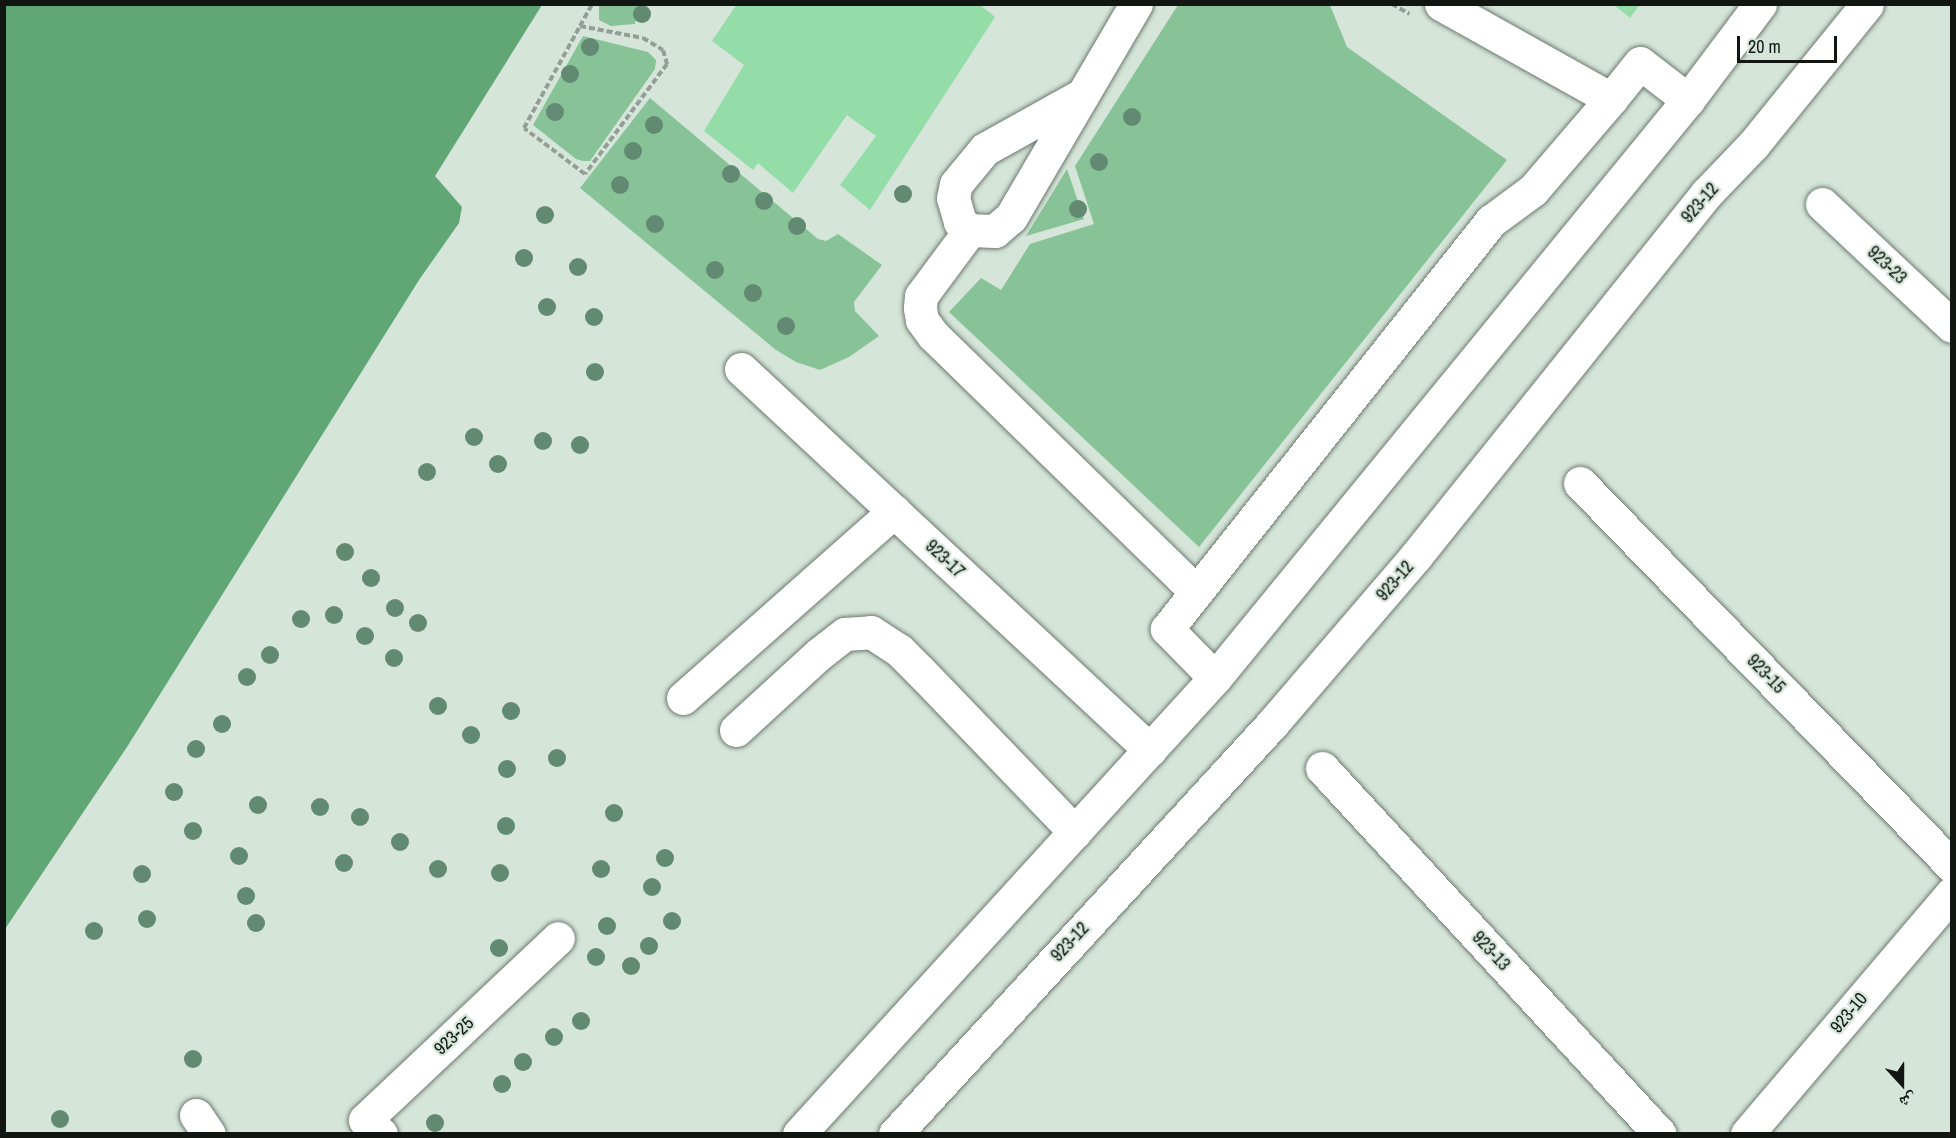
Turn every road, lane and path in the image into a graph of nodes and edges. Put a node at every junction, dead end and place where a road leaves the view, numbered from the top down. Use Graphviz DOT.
graph roads {
  1 [pos="592,4"];
  2 [pos="1136,4"];
  3 [pos="1441,4"];
  4 [pos="1760,4"];
  5 [pos="1867,4"];
  6 [pos="580,26"];
  7 [pos="1083,94"];
  8 [pos="1611,99"];
  9 [pos="1688,100"];
  10 [pos="1822,204"];
  11 [pos="970,230"];
  12 [pos="1952,326"];
  13 [pos="741,369"];
  14 [pos="1580,483"];
  15 [pos="894,512"];
  16 [pos="1196,592"];
  17 [pos="1215,678"];
  18 [pos="683,698"];
  19 [pos="736,730"];
  20 [pos="1150,750"];
  21 [pos="1322,768"];
  22 [pos="1075,832"];
  23 [pos="1952,866"];
  24 [pos="1952,893"];
  25 [pos="558,938"];
  26 [pos="381,1134"];
  27 [pos="799,1134"];
  28 [pos="895,1134"];
  29 [pos="1660,1134"];
  30 [pos="1747,1134"];
  1 -- 6 [label="path"];
  2 -- 7 [label="street"];
  3 -- 8 [label="street"];
  4 -- 9 [label="street"];
  5 -- 28 [label="street, 923-12"];
  6 -- 6 [label="path"];
  7 -- 11 [label="street"];
  7 -- 11 [label="street"];
  8 -- 9 [label="street"];
  8 -- 16 [label="street"];
  9 -- 17 [label="street"];
  10 -- 12 [label="street, 923-23"];
  11 -- 16 [label="street"];
  13 -- 15 [label="street, 923-17"];
  14 -- 23 [label="street, 923-15"];
  15 -- 18 [label="street"];
  15 -- 20 [label="street, 923-17"];
  16 -- 17 [label="street"];
  17 -- 20 [label="street"];
  19 -- 22 [label="street"];
  20 -- 22 [label="street"];
  21 -- 29 [label="street, 923-13"];
  22 -- 27 [label="street"];
  24 -- 30 [label="street, 923-10"];
  25 -- 26 [label="street, 923-25"];
}
